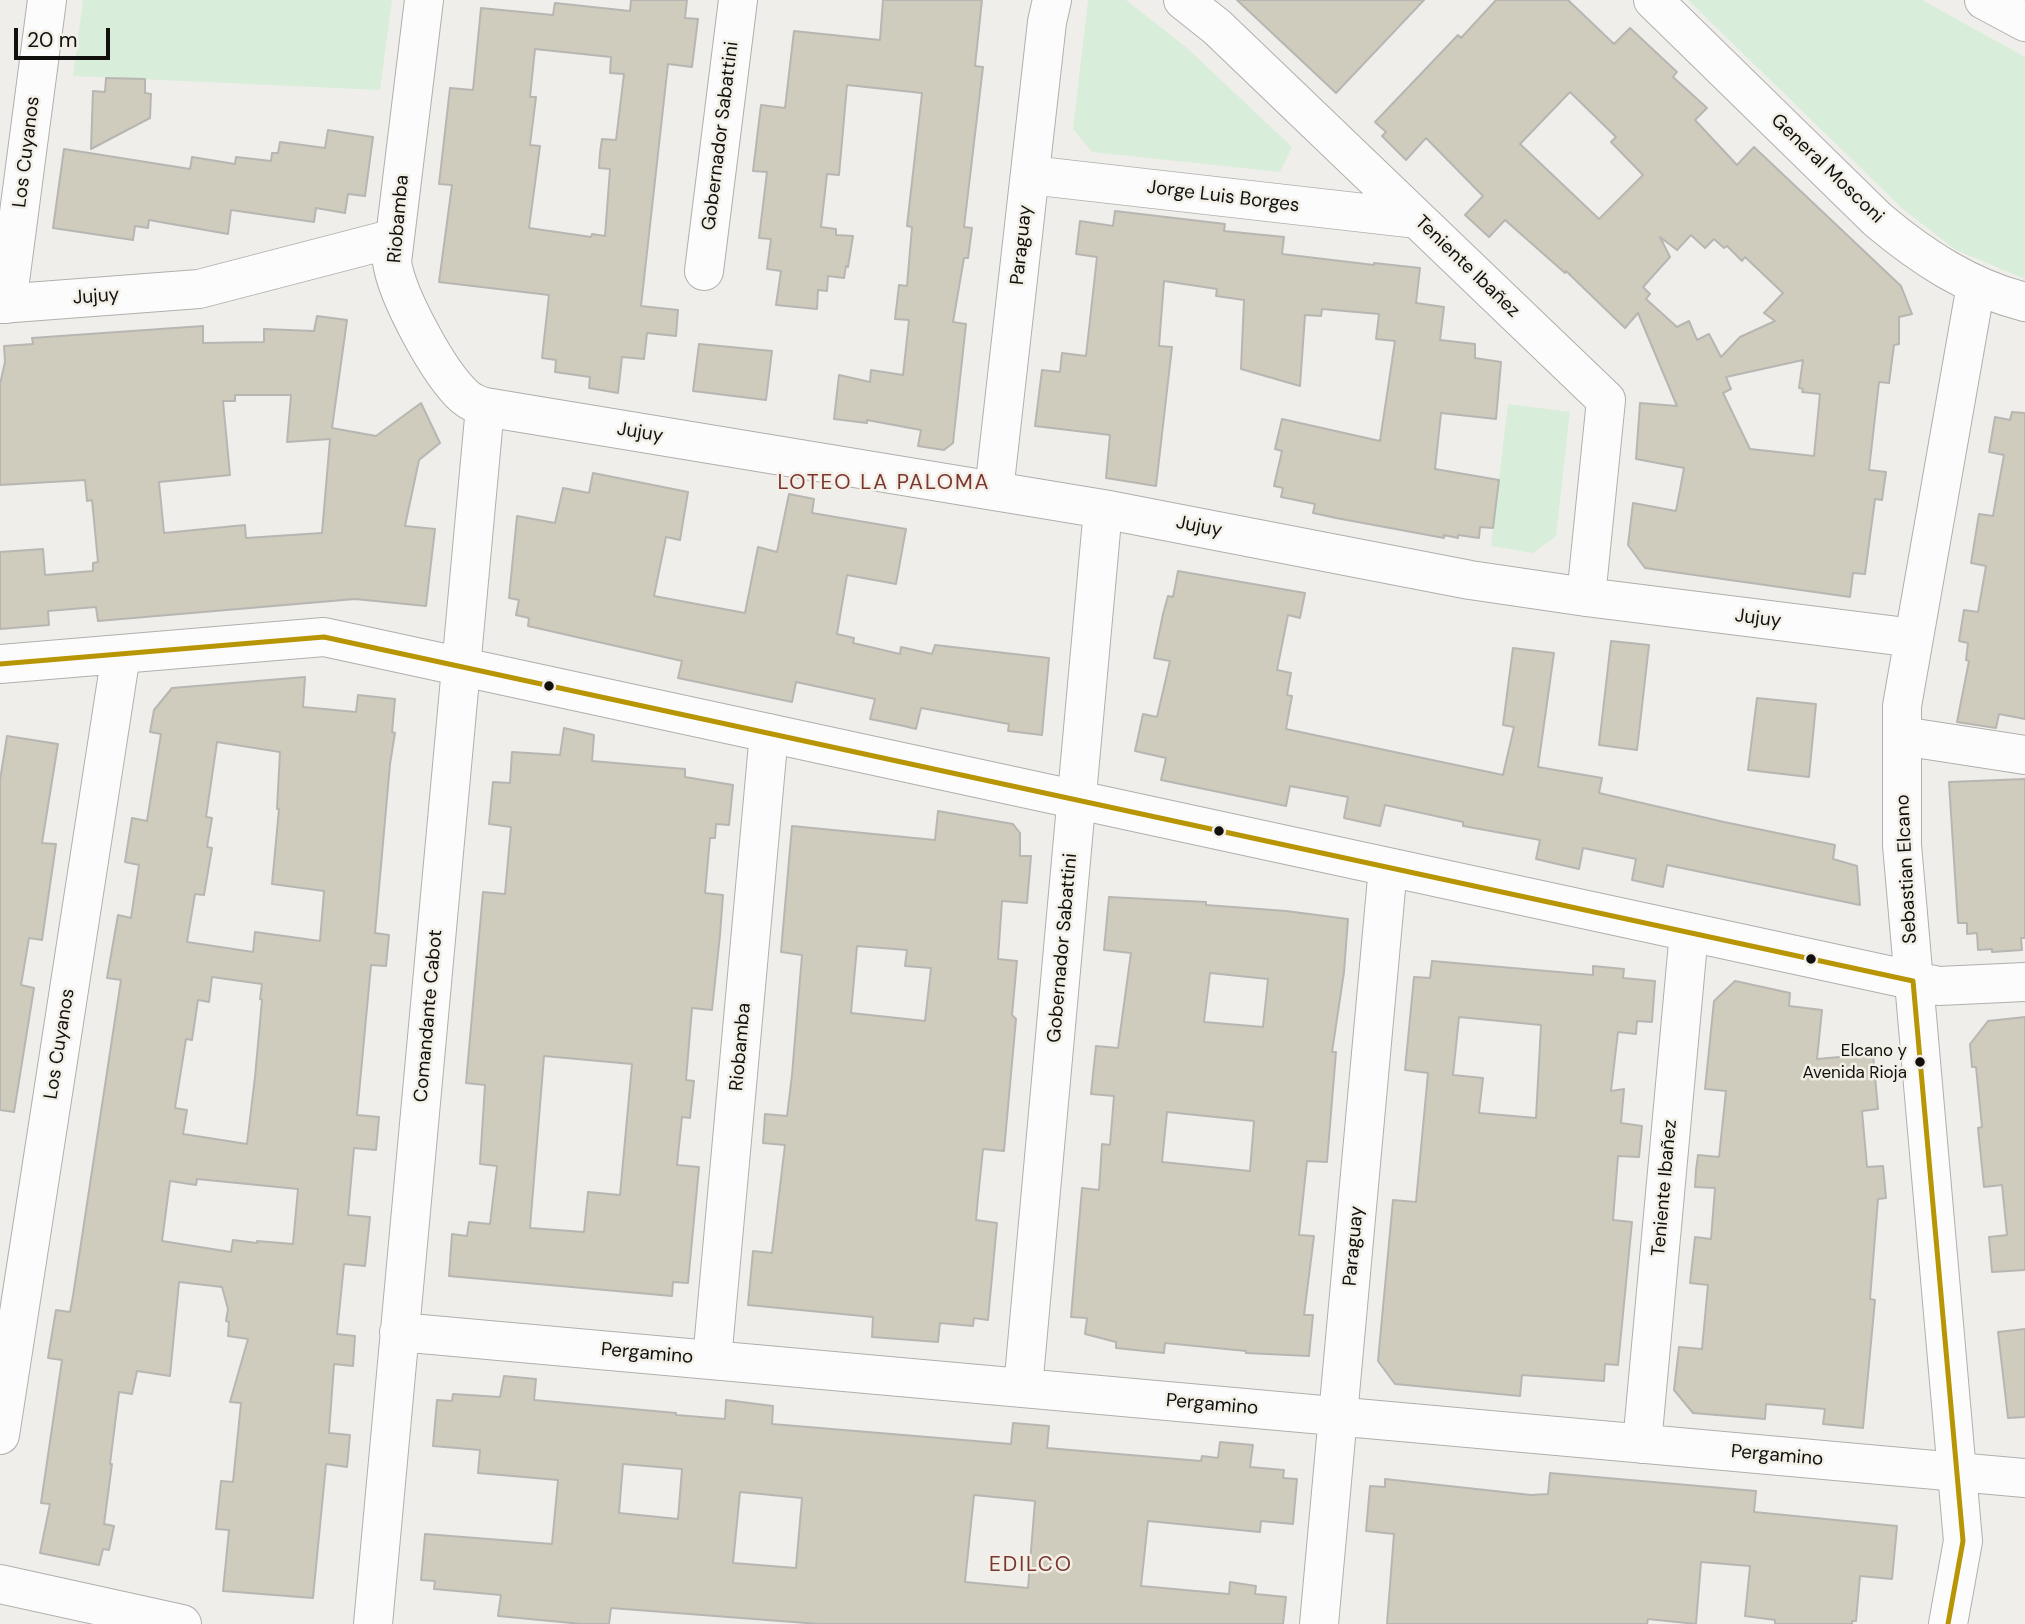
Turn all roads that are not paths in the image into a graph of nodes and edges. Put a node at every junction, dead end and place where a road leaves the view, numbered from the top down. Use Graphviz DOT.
graph roads {
  1 [pos="47,0"];
  2 [pos="424,0"];
  3 [pos="738,0"];
  4 [pos="1052,0"];
  5 [pos="1183,0"];
  6 [pos="1653,0"];
  7 [pos="1984,0"];
  8 [pos="2025,22"];
  9 [pos="1030,174"];
  10 [pos="1417,219"];
  11 [pos="395,238"];
  12 [pos="704,271"];
  13 [pos="1976,285"];
  14 [pos="2025,302"];
  15 [pos="3,304"];
  16 [pos="485,407"];
  17 [pos="994,491"];
  18 [pos="1103,509"];
  19 [pos="1586,597"];
  20 [pos="1914,638"];
  21 [pos="121,654"];
  22 [pos="0,664"];
  23 [pos="461,667"];
  24 [pos="769,733"];
  25 [pos="1902,736"];
  26 [pos="2025,755"];
  27 [pos="1076,800"];
  28 [pos="1388,867"];
  29 [pos="1689,932"];
  30 [pos="1913,981"];
  31 [pos="2025,982"];
  32 [pos="399,1332"];
  33 [pos="712,1360"];
  34 [pos="1023,1388"];
  35 [pos="1338,1417"];
  36 [pos="0,1435"];
  37 [pos="1642,1444"];
  38 [pos="1957,1472"];
  39 [pos="2025,1478"];
  40 [pos="0,1584"];
  41 [pos="182,1624"];
  42 [pos="373,1624"];
  43 [pos="1319,1624"];
  44 [pos="1948,1624"];
  1 -- 15 [label="main road, Los Cuyanos"];
  2 -- 11 [label="main road, Riobamba"];
  3 -- 12 [label="main road, Gobernador Sabattini"];
  4 -- 9 [label="main road, Paraguay"];
  5 -- 10 [label="main road, Teniente Ibañez"];
  6 -- 13 [label="main road, General Mosconi"];
  7 -- 8 [label="main road"];
  9 -- 10 [label="main road, Jorge Luis Borges"];
  9 -- 17 [label="main road, Paraguay"];
  10 -- 19 [label="main road, Teniente Ibañez"];
  11 -- 15 [label="main road, Jujuy"];
  11 -- 16 [label="main road, Riobamba"];
  13 -- 14 [label="main road, General Mosconi"];
  13 -- 20 [label="main road, Sebastian Elcano"];
  16 -- 17 [label="main road, Jujuy"];
  16 -- 23 [label="main road, Comandante Cabot"];
  17 -- 18 [label="main road, Jujuy"];
  18 -- 19 [label="main road, Jujuy"];
  18 -- 27 [label="main road, Gobernador Sabattini"];
  19 -- 20 [label="main road, Jujuy"];
  20 -- 25 [label="main road, Sebastian Elcano"];
  21 -- 22 [label="main road"];
  21 -- 23 [label="main road"];
  21 -- 36 [label="main road, Los Cuyanos"];
  23 -- 24 [label="main road"];
  23 -- 32 [label="main road, Comandante Cabot"];
  24 -- 27 [label="main road"];
  24 -- 33 [label="main road, Riobamba"];
  25 -- 26 [label="main road"];
  25 -- 30 [label="main road, Sebastian Elcano"];
  27 -- 28 [label="main road"];
  27 -- 34 [label="main road, Gobernador Sabattini"];
  28 -- 29 [label="main road"];
  28 -- 35 [label="main road, Paraguay"];
  29 -- 30 [label="main road"];
  29 -- 37 [label="main road, Teniente Ibañez"];
  30 -- 31 [label="main road"];
  30 -- 38 [label="main road, Sebastian Elcano"];
  32 -- 33 [label="main road, Pergamino"];
  32 -- 42 [label="main road, Comandante Cabot"];
  33 -- 34 [label="main road, Pergamino"];
  34 -- 35 [label="main road, Pergamino"];
  35 -- 37 [label="main road, Pergamino"];
  35 -- 43 [label="main road, Paraguay"];
  37 -- 38 [label="main road, Pergamino"];
  38 -- 39 [label="main road, Pergamino"];
  38 -- 44 [label="main road, Sebastian Elcano"];
  40 -- 41 [label="main road"];
}
